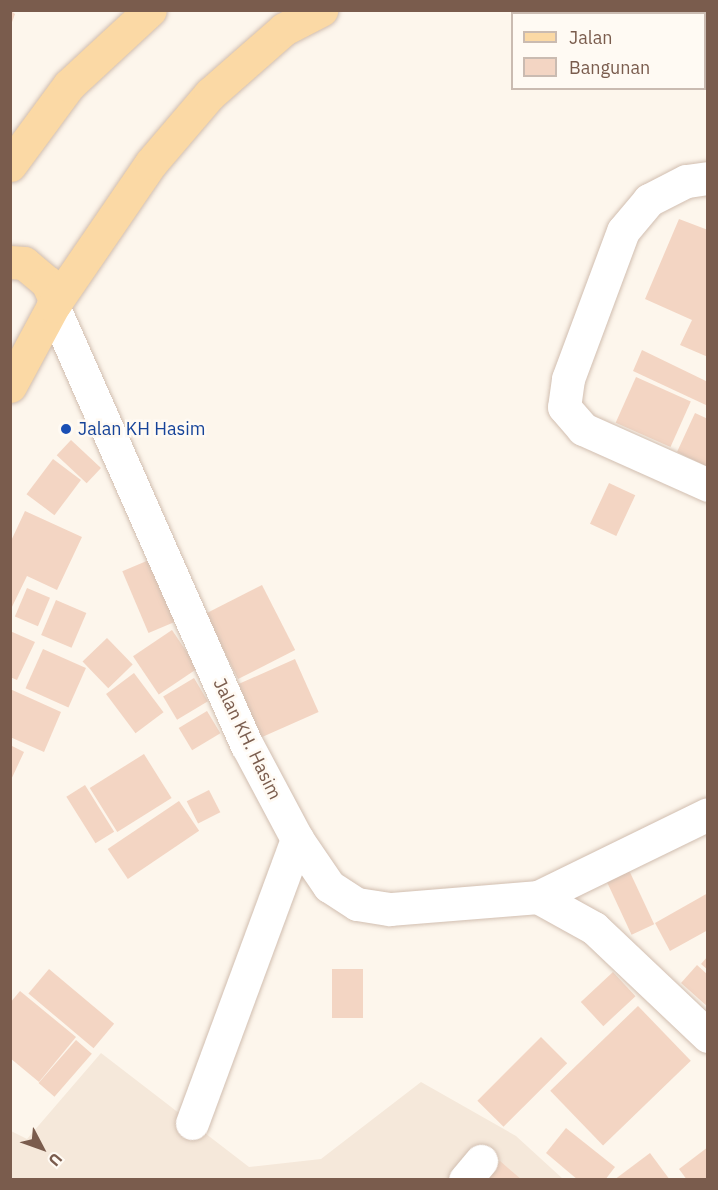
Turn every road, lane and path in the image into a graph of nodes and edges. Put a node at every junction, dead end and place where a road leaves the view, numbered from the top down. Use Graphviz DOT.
graph roads {
  1 [pos="150,10"];
  2 [pos="321,10"];
  3 [pos="10,165"];
  4 [pos="708,178"];
  5 [pos="10,262"];
  6 [pos="55,304"];
  7 [pos="10,386"];
  8 [pos="708,485"];
  9 [pos="708,814"];
  10 [pos="297,839"];
  11 [pos="538,897"];
  12 [pos="708,1036"];
  13 [pos="192,1123"];
  1 -- 3 [label="main road"];
  2 -- 6 [label="main road"];
  4 -- 8 [label="street"];
  5 -- 6 [label="main road"];
  6 -- 7 [label="main road"];
  6 -- 10 [label="street, Jalan KH. Hasim"];
  9 -- 11 [label="street"];
  10 -- 11 [label="street, Jalan KH. Hasim"];
  10 -- 13 [label="street"];
  11 -- 12 [label="street"];
}
